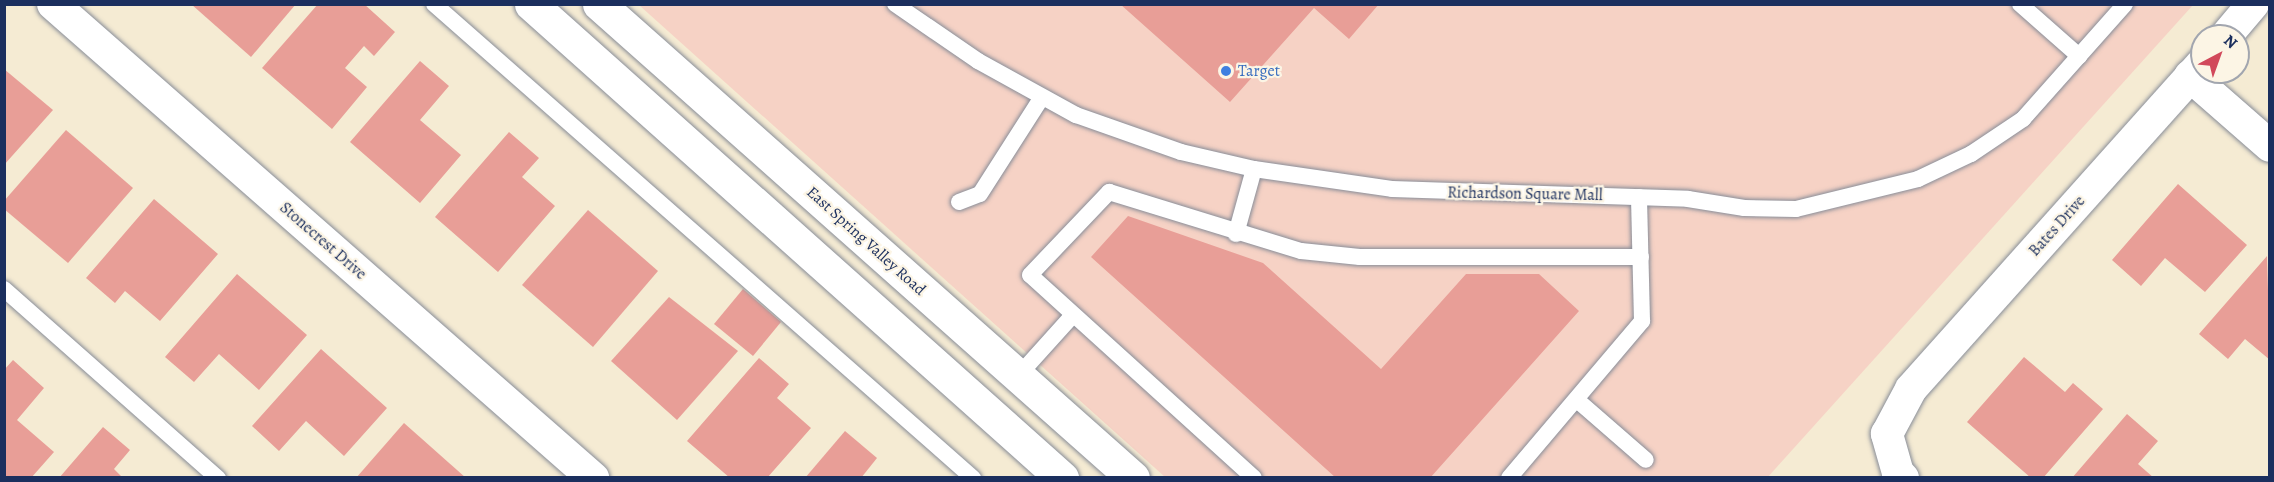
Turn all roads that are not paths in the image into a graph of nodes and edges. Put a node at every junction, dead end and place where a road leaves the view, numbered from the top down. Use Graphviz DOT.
graph roads {
  1 [pos="53,4"];
  2 [pos="434,4"];
  3 [pos="531,4"];
  4 [pos="599,4"];
  5 [pos="895,4"];
  6 [pos="2020,4"];
  7 [pos="2125,4"];
  8 [pos="2253,4"];
  9 [pos="2236,24"];
  10 [pos="2079,56"];
  11 [pos="2190,77"];
  12 [pos="2210,84"];
  13 [pos="1042,97"];
  14 [pos="2270,146"];
  15 [pos="1254,169"];
  16 [pos="1639,197"];
  17 [pos="959,202"];
  18 [pos="1236,234"];
  19 [pos="1641,257"];
  20 [pos="4,289"];
  21 [pos="1072,316"];
  22 [pos="1018,376"];
  23 [pos="1577,400"];
  24 [pos="987,411"];
  25 [pos="1646,460"];
  26 [pos="218,477"];
  27 [pos="593,477"];
  28 [pos="973,477"];
  29 [pos="1062,477"];
  30 [pos="1133,477"];
  31 [pos="1254,477"];
  32 [pos="1509,477"];
  33 [pos="1903,477"];
  1 -- 27 [label="street, Stonecrest Drive"];
  2 -- 28 [label="lane"];
  3 -- 24 [label="street"];
  4 -- 22 [label="street, East Spring Valley Road"];
  5 -- 13 [label="lane, Richardson Square Mall"];
  6 -- 10 [label="lane"];
  7 -- 10 [label="lane, Richardson Square Mall"];
  8 -- 9 [label="street"];
  10 -- 16 [label="lane, Richardson Square Mall"];
  11 -- 33 [label="street, Bates Drive"];
  12 -- 14 [label="street"];
  13 -- 15 [label="lane, Richardson Square Mall"];
  13 -- 17 [label="lane"];
  15 -- 16 [label="lane, Richardson Square Mall"];
  15 -- 18 [label="lane"];
  16 -- 19 [label="lane"];
  18 -- 19 [label="lane"];
  18 -- 21 [label="lane"];
  19 -- 23 [label="lane"];
  20 -- 26 [label="lane"];
  21 -- 22 [label="lane"];
  21 -- 31 [label="lane"];
  22 -- 24 [label="street"];
  22 -- 30 [label="street, East Spring Valley Road"];
  23 -- 25 [label="lane"];
  23 -- 32 [label="lane"];
  24 -- 29 [label="street"];
}
